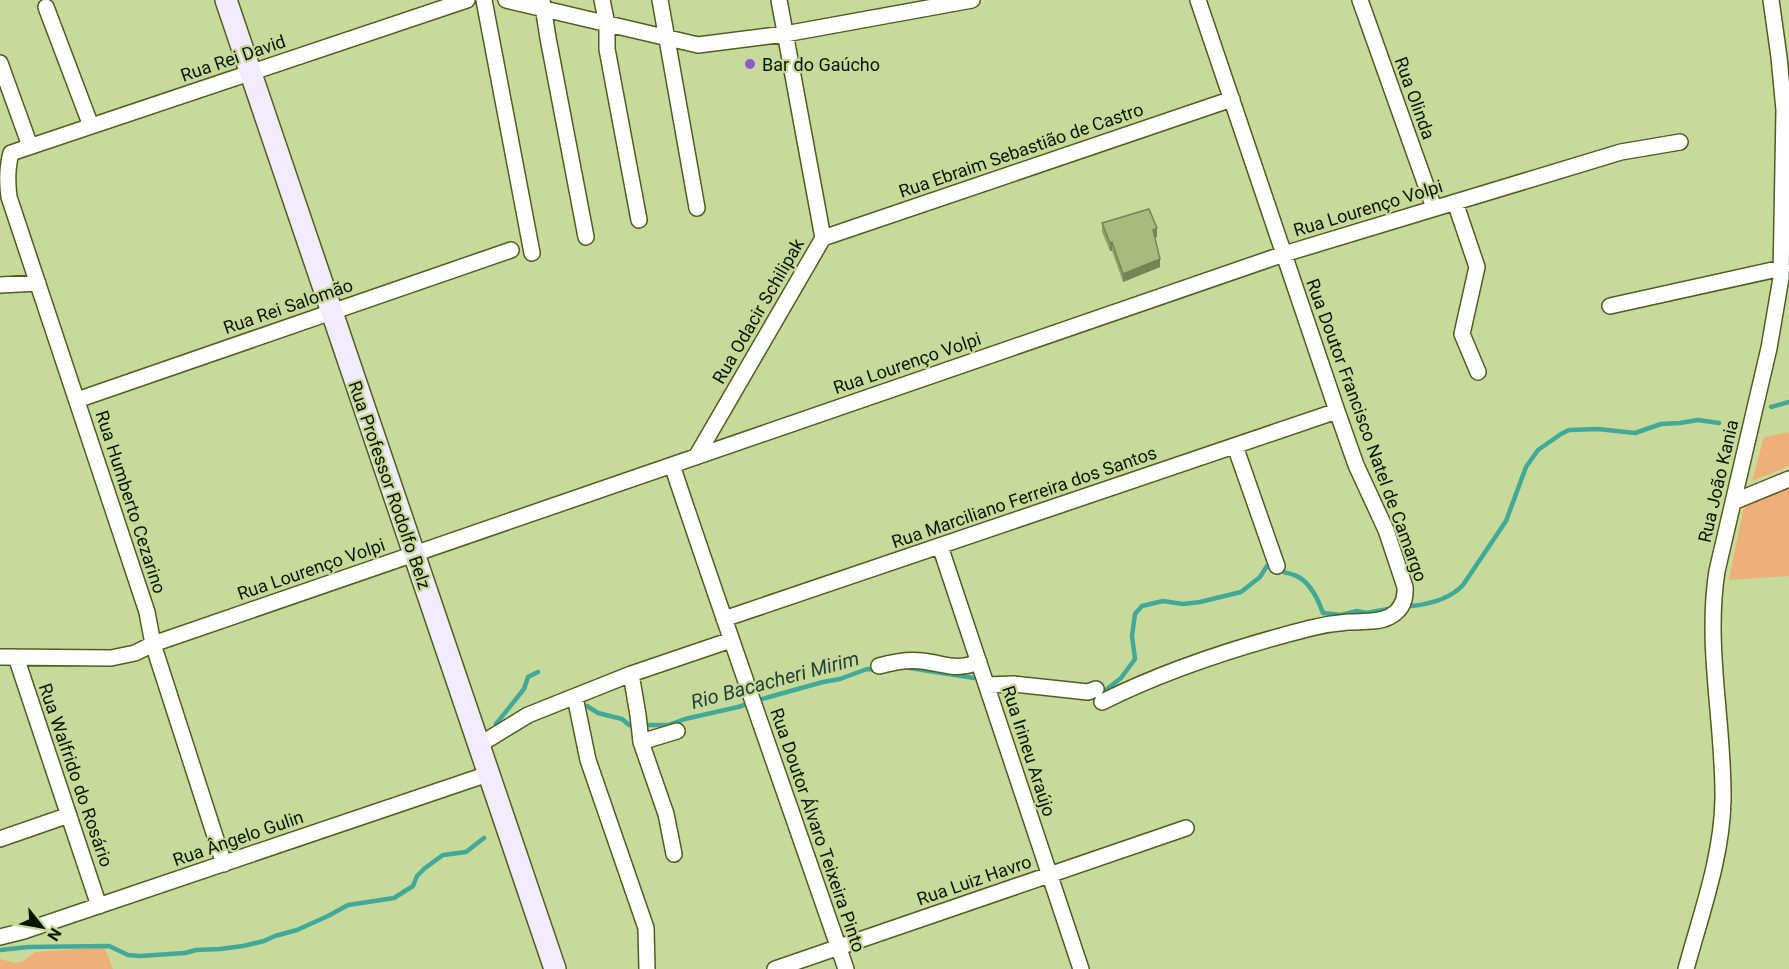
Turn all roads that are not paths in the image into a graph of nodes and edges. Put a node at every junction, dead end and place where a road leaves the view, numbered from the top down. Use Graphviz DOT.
graph roads {
  1 [pos="226,0"];
  2 [pos="467,0"];
  3 [pos="484,0"];
  4 [pos="506,0"];
  5 [pos="602,0"];
  6 [pos="660,0"];
  7 [pos="779,0"];
  8 [pos="972,0"];
  9 [pos="1198,0"];
  10 [pos="1360,0"];
  11 [pos="1770,0"];
  12 [pos="542,4"];
  13 [pos="46,7"];
  14 [pos="607,24"];
  15 [pos="785,33"];
  16 [pos="667,38"];
  17 [pos="0,63"];
  18 [pos="250,72"];
  19 [pos="1232,99"];
  20 [pos="1786,110"];
  21 [pos="91,126"];
  22 [pos="1680,142"];
  23 [pos="30,146"];
  24 [pos="10,153"];
  25 [pos="1455,202"];
  26 [pos="697,208"];
  27 [pos="1434,208"];
  28 [pos="639,220"];
  29 [pos="586,237"];
  30 [pos="823,238"];
  31 [pos="511,249"];
  32 [pos="532,253"];
  33 [pos="1284,254"];
  34 [pos="1784,274"];
  35 [pos="38,283"];
  36 [pos="0,285"];
  37 [pos="1611,306"];
  38 [pos="331,312"];
  39 [pos="1478,372"];
  40 [pos="76,400"];
  41 [pos="1337,411"];
  42 [pos="1235,446"];
  43 [pos="696,457"];
  44 [pos="672,465"];
  45 [pos="1789,479"];
  46 [pos="1733,502"];
  47 [pos="940,546"];
  48 [pos="414,554"];
  49 [pos="1276,566"];
  50 [pos="724,619"];
  51 [pos="731,640"];
  52 [pos="153,644"];
  53 [pos="0,657"];
  54 [pos="16,657"];
  55 [pos="979,662"];
  56 [pos="879,666"];
  57 [pos="631,674"];
  58 [pos="987,685"];
  59 [pos="575,697"];
  60 [pos="677,731"];
  61 [pos="641,742"];
  62 [pos="479,745"];
  63 [pos="488,774"];
  64 [pos="69,815"];
  65 [pos="1186,828"];
  66 [pos="0,839"];
  67 [pos="674,854"];
  68 [pos="224,864"];
  69 [pos="1050,874"];
  70 [pos="99,906"];
  71 [pos="0,937"];
  72 [pos="838,947"];
  73 [pos="555,969"];
  74 [pos="647,969"];
  75 [pos="775,969"];
  76 [pos="846,969"];
  77 [pos="1081,969"];
  78 [pos="1686,969"];
  1 -- 18 [label="street, Rua Professor Rodolfo Belz"];
  2 -- 18 [label="street, Rua Rei David"];
  3 -- 32 [label="street"];
  4 -- 12 [label="street"];
  5 -- 14 [label="street"];
  6 -- 16 [label="street"];
  7 -- 15 [label="street, Rua Odacir Schilipak"];
  8 -- 15 [label="street"];
  9 -- 19 [label="street, Rua Doutor Francisco Natel de Camargo"];
  10 -- 27 [label="street, Rua Olinda"];
  11 -- 20 [label="street, Rua João Kania"];
  12 -- 14 [label="street"];
  12 -- 29 [label="street"];
  13 -- 21 [label="street"];
  14 -- 16 [label="street"];
  14 -- 28 [label="street"];
  15 -- 16 [label="street"];
  15 -- 30 [label="street, Rua Odacir Schilipak"];
  16 -- 26 [label="street"];
  17 -- 23 [label="street"];
  18 -- 21 [label="street, Rua Rei David"];
  18 -- 38 [label="street, Rua Professor Rodolfo Belz"];
  19 -- 30 [label="street, Rua Ebraim Sebastião de Castro"];
  19 -- 33 [label="street, Rua Doutor Francisco Natel de Camargo"];
  20 -- 34 [label="street, Rua João Kania"];
  21 -- 23 [label="street, Rua Rei David"];
  22 -- 25 [label="street, Rua Lourenço Volpi"];
  23 -- 24 [label="street, Rua Rei David"];
  24 -- 35 [label="street, Rua Humberto Cezarino"];
  25 -- 27 [label="street, Rua Lourenço Volpi"];
  25 -- 39 [label="street"];
  27 -- 33 [label="street, Rua Lourenço Volpi"];
  30 -- 43 [label="street, Rua Odacir Schilipak"];
  31 -- 38 [label="street, Rua Rei Salomão"];
  33 -- 41 [label="street, Rua Doutor Francisco Natel de Camargo"];
  33 -- 43 [label="street, Rua Lourenço Volpi"];
  34 -- 37 [label="street"];
  34 -- 46 [label="street, Rua João Kania"];
  35 -- 36 [label="street"];
  35 -- 40 [label="street, Rua Humberto Cezarino"];
  38 -- 40 [label="street, Rua Rei Salomão"];
  38 -- 48 [label="street, Rua Professor Rodolfo Belz"];
  40 -- 52 [label="street, Rua Humberto Cezarino"];
  41 -- 42 [label="street, Rua Marciliano Ferreira dos Santos"];
  41 -- 58 [label="street, Rua Doutor Francisco Natel de Camargo"];
  42 -- 47 [label="street, Rua Marciliano Ferreira dos Santos"];
  42 -- 49 [label="street"];
  43 -- 44 [label="street, Rua Lourenço Volpi"];
  44 -- 48 [label="street, Rua Lourenço Volpi"];
  44 -- 50 [label="street, Rua Doutor Álvaro Teixeira Pinto"];
  45 -- 46 [label="street"];
  46 -- 78 [label="street, Rua João Kania"];
  47 -- 50 [label="street, Rua Marciliano Ferreira dos Santos"];
  47 -- 55 [label="street, Rua Irineu Araújo"];
  48 -- 52 [label="street, Rua Lourenço Volpi"];
  48 -- 62 [label="street, Rua Professor Rodolfo Belz"];
  50 -- 51 [label="street, Rua Doutor Álvaro Teixeira Pinto"];
  51 -- 57 [label="street"];
  51 -- 72 [label="street, Rua Doutor Álvaro Teixeira Pinto"];
  52 -- 54 [label="street, Rua Lourenço Volpi"];
  52 -- 68 [label="street, Rua Humberto Cezarino"];
  53 -- 54 [label="street, Rua Lourenço Volpi"];
  54 -- 64 [label="street, Rua Walfrido do Rosário"];
  55 -- 56 [label="street"];
  55 -- 58 [label="street, Rua Irineu Araújo"];
  57 -- 59 [label="street"];
  57 -- 61 [label="street"];
  58 -- 69 [label="street, Rua Irineu Araújo"];
  59 -- 62 [label="street"];
  59 -- 74 [label="street"];
  60 -- 61 [label="street"];
  61 -- 67 [label="street"];
  62 -- 63 [label="street, Rua Professor Rodolfo Belz"];
  63 -- 68 [label="street, Rua Ângelo Gulin"];
  63 -- 73 [label="street, Rua Professor Rodolfo Belz"];
  64 -- 66 [label="street"];
  64 -- 70 [label="street, Rua Walfrido do Rosário"];
  65 -- 69 [label="street, Rua Luiz Havro"];
  68 -- 70 [label="street, Rua Ângelo Gulin"];
  69 -- 72 [label="street, Rua Luiz Havro"];
  69 -- 77 [label="street, Rua Irineu Araújo"];
  70 -- 71 [label="street, Rua Ângelo Gulin"];
  72 -- 75 [label="street, Rua Luiz Havro"];
  72 -- 76 [label="street, Rua Doutor Álvaro Teixeira Pinto"];
}
